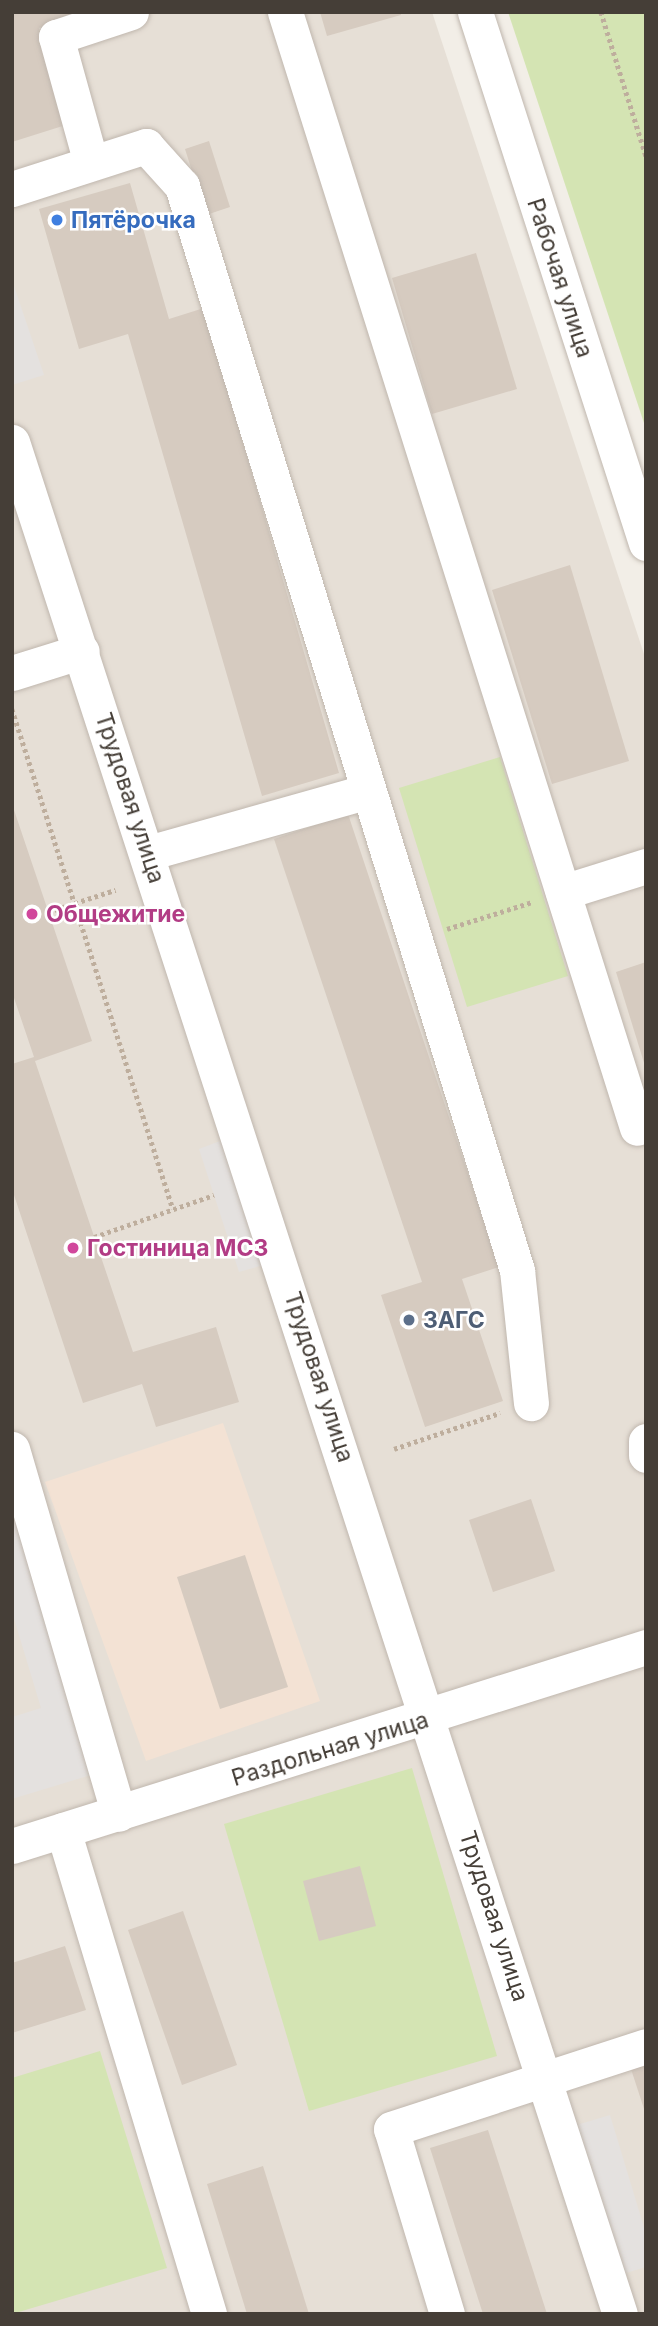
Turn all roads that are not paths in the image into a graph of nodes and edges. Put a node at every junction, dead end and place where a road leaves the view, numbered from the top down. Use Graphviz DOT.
graph roads {
  1 [pos="131,12"];
  2 [pos="285,12"];
  3 [pos="475,12"];
  4 [pos="91,163"];
  5 [pos="12,189"];
  6 [pos="12,442"];
  7 [pos="646,543"];
  8 [pos="82,651"];
  9 [pos="12,673"];
  10 [pos="365,792"];
  11 [pos="148,853"];
  12 [pos="646,866"];
  13 [pos="563,892"];
  14 [pos="637,1128"];
  15 [pos="531,1403"];
  16 [pos="646,1441"];
  17 [pos="12,1449"];
  18 [pos="646,1455"];
  19 [pos="646,1647"];
  20 [pos="431,1718"];
  21 [pos="119,1814"];
  22 [pos="63,1830"];
  23 [pos="12,1846"];
  24 [pos="646,2046"];
  25 [pos="546,2079"];
  26 [pos="209,2314"];
  27 [pos="447,2314"];
  28 [pos="620,2314"];
  1 -- 4 [label="street"];
  2 -- 13 [label="street"];
  3 -- 7 [label="street, Рабочая улица"];
  4 -- 5 [label="street"];
  4 -- 10 [label="street"];
  6 -- 8 [label="street, Трудовая улица"];
  8 -- 9 [label="street"];
  8 -- 11 [label="street, Трудовая улица"];
  10 -- 11 [label="street"];
  10 -- 15 [label="street"];
  11 -- 20 [label="street, Трудовая улица"];
  12 -- 13 [label="street"];
  13 -- 14 [label="street"];
  16 -- 18 [label="street"];
  17 -- 21 [label="street"];
  19 -- 20 [label="street, Раздольная улица"];
  20 -- 21 [label="street, Раздольная улица"];
  20 -- 25 [label="street, Трудовая улица"];
  21 -- 22 [label="street, Раздольная улица"];
  22 -- 23 [label="street, Раздольная улица"];
  22 -- 26 [label="street"];
  24 -- 25 [label="street"];
  25 -- 27 [label="street"];
  25 -- 28 [label="street, Трудовая улица"];
}
